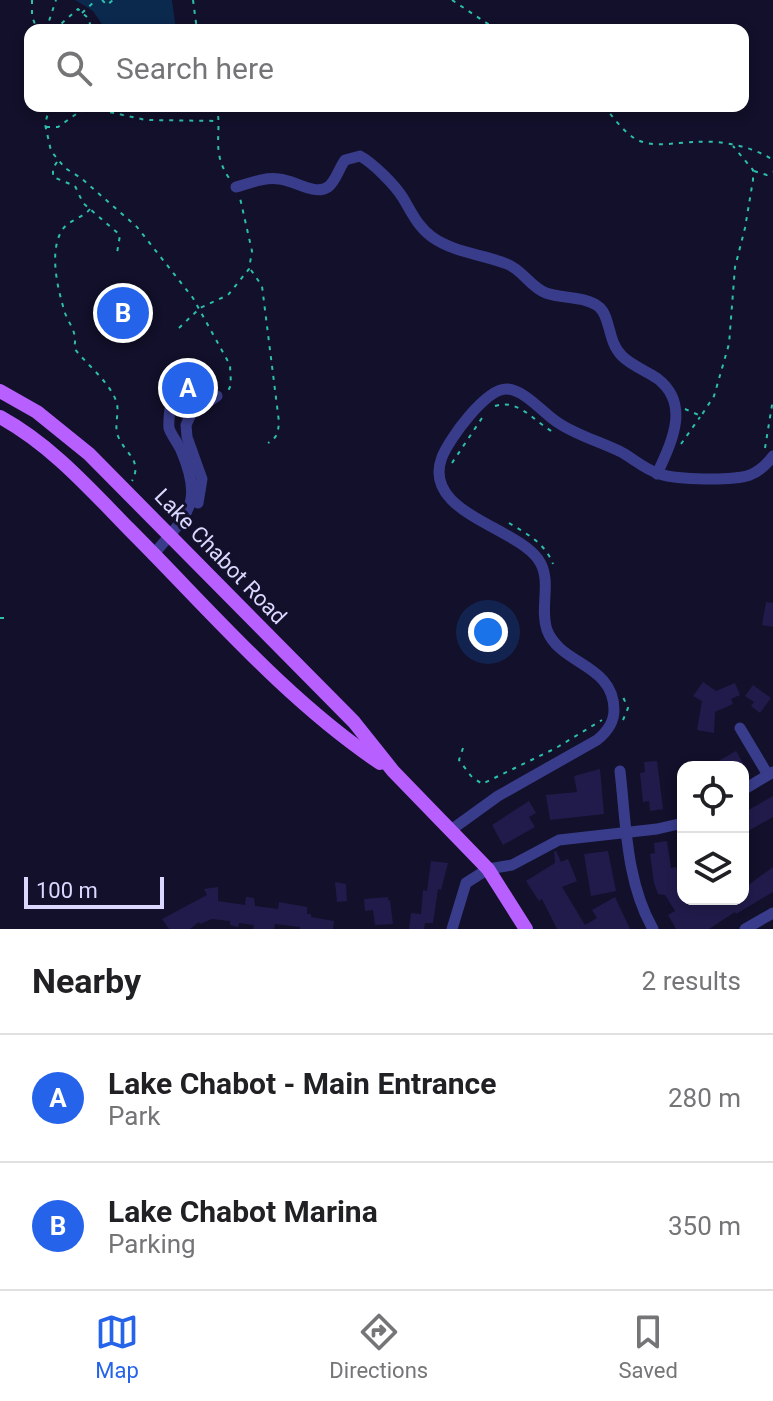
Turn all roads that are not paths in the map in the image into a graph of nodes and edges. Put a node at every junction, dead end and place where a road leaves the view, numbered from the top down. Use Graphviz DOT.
graph roads {
  1 [pos="236,187"];
  2 [pos="0,391"];
  3 [pos="221,397"];
  4 [pos="198,409"];
  5 [pos="0,417"];
  6 [pos="181,438"];
  7 [pos="768,454"];
  8 [pos="657,474"];
  9 [pos="172,538"];
  10 [pos="154,554"];
  11 [pos="740,728"];
  12 [pos="393,771"];
  13 [pos="620,771"];
  14 [pos="770,773"];
  15 [pos="749,786"];
  16 [pos="677,824"];
  17 [pos="451,830"];
  18 [pos="627,832"];
  19 [pos="488,869"];
  20 [pos="773,913"];
  21 [pos="452,929"];
  22 [pos="526,929"];
  23 [pos="653,929"];
  24 [pos="745,929"];
  1 -- 8 [label="street"];
  2 -- 9 [label="main road, Lake Chabot Road"];
  3 -- 4 [label="street"];
  4 -- 6 [label="street"];
  4 -- 6 [label="street"];
  5 -- 10 [label="main road, Lake Chabot Road"];
  6 -- 9 [label="street"];
  7 -- 8 [label="street"];
  8 -- 17 [label="street"];
  9 -- 10 [label="street"];
  9 -- 12 [label="main road, Lake Chabot Road"];
  10 -- 12 [label="main road, Lake Chabot Road"];
  11 -- 14 [label="street"];
  12 -- 17 [label="main road, Lake Chabot Road"];
  13 -- 18 [label="street"];
  14 -- 15 [label="street"];
  16 -- 18 [label="street"];
  17 -- 19 [label="main road, Lake Chabot Road"];
  18 -- 19 [label="street"];
  18 -- 23 [label="street"];
  19 -- 21 [label="street"];
  19 -- 22 [label="main road, Lake Chabot Road"];
  20 -- 24 [label="street"];
}
